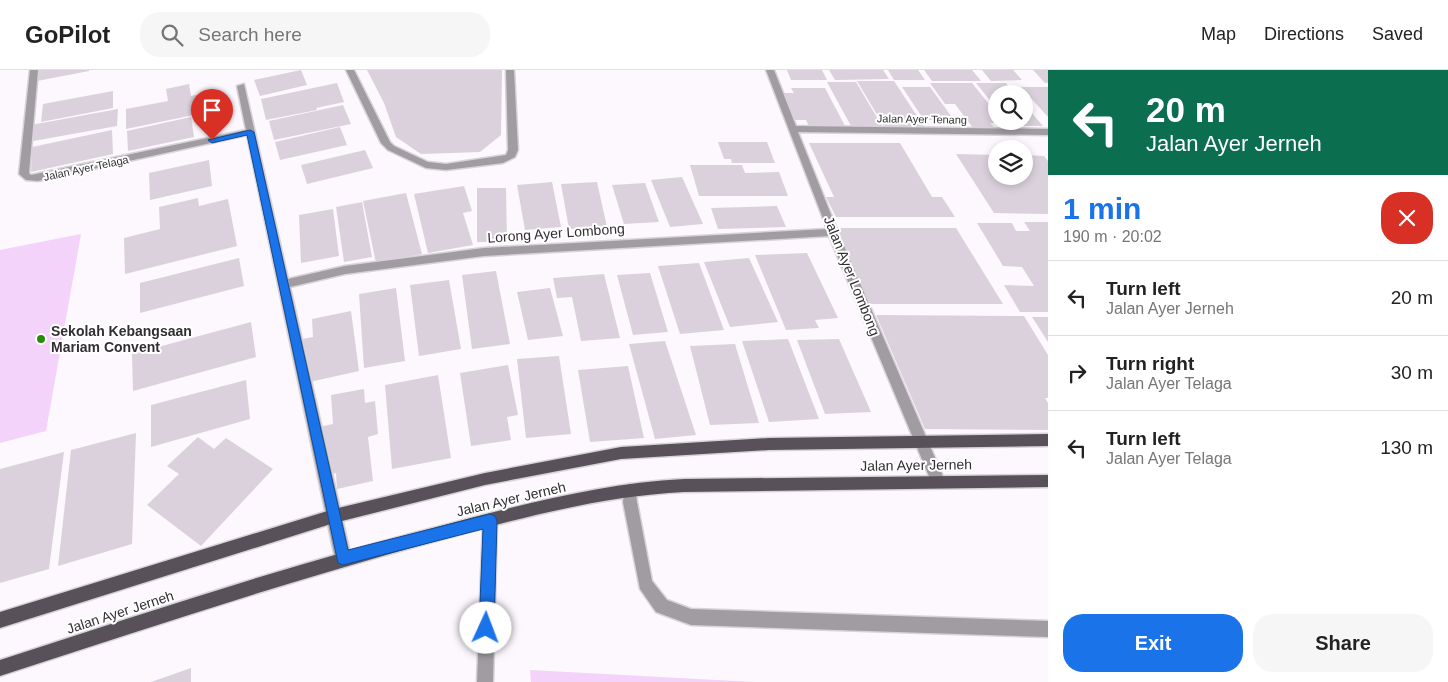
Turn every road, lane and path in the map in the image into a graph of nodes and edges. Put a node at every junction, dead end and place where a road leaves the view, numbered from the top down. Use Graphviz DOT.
graph roads {
  1 [pos="34,70"];
  2 [pos="350,70"];
  3 [pos="510,70"];
  4 [pos="770,70"];
  5 [pos="241,86"];
  6 [pos="795,129"];
  7 [pos="250,132"];
  8 [pos="1046,134"];
  9 [pos="833,232"];
  10 [pos="283,284"];
  11 [pos="1048,440"];
  12 [pos="920,441"];
  13 [pos="938,481"];
  14 [pos="1048,482"];
  15 [pos="630,491"];
  16 [pos="334,516"];
  17 [pos="490,521"];
  18 [pos="343,558"];
  19 [pos="0,620"];
  20 [pos="1048,629"];
  21 [pos="0,668"];
  22 [pos="484,682"];
  1 -- 7 [label="street, Jalan Ayer Telaga"];
  2 -- 3 [label="street"];
  4 -- 6 [label="street, Jalan Ayer Lombong"];
  5 -- 7 [label="street"];
  6 -- 8 [label="street, Jalan Ayer Tenang"];
  6 -- 9 [label="street, Jalan Ayer Lombong"];
  7 -- 10 [label="street"];
  9 -- 10 [label="street, Lorong Ayer Lombong"];
  9 -- 12 [label="street, Jalan Ayer Lombong"];
  10 -- 16 [label="street"];
  11 -- 12 [label="main road, Jalan Ayer Jerneh"];
  12 -- 13 [label="street, Jalan Ayer Lombong"];
  12 -- 16 [label="main road, Jalan Ayer Jerneh"];
  13 -- 14 [label="main road, Jalan Ayer Jerneh"];
  13 -- 15 [label="main road, Jalan Ayer Jerneh"];
  15 -- 17 [label="main road, Jalan Ayer Jerneh"];
  15 -- 20 [label="street"];
  16 -- 18 [label="street"];
  16 -- 19 [label="main road, Jalan Ayer Jerneh"];
  17 -- 18 [label="main road, Jalan Ayer Jerneh"];
  17 -- 22 [label="street"];
  18 -- 21 [label="main road, Jalan Ayer Jerneh"];
}
